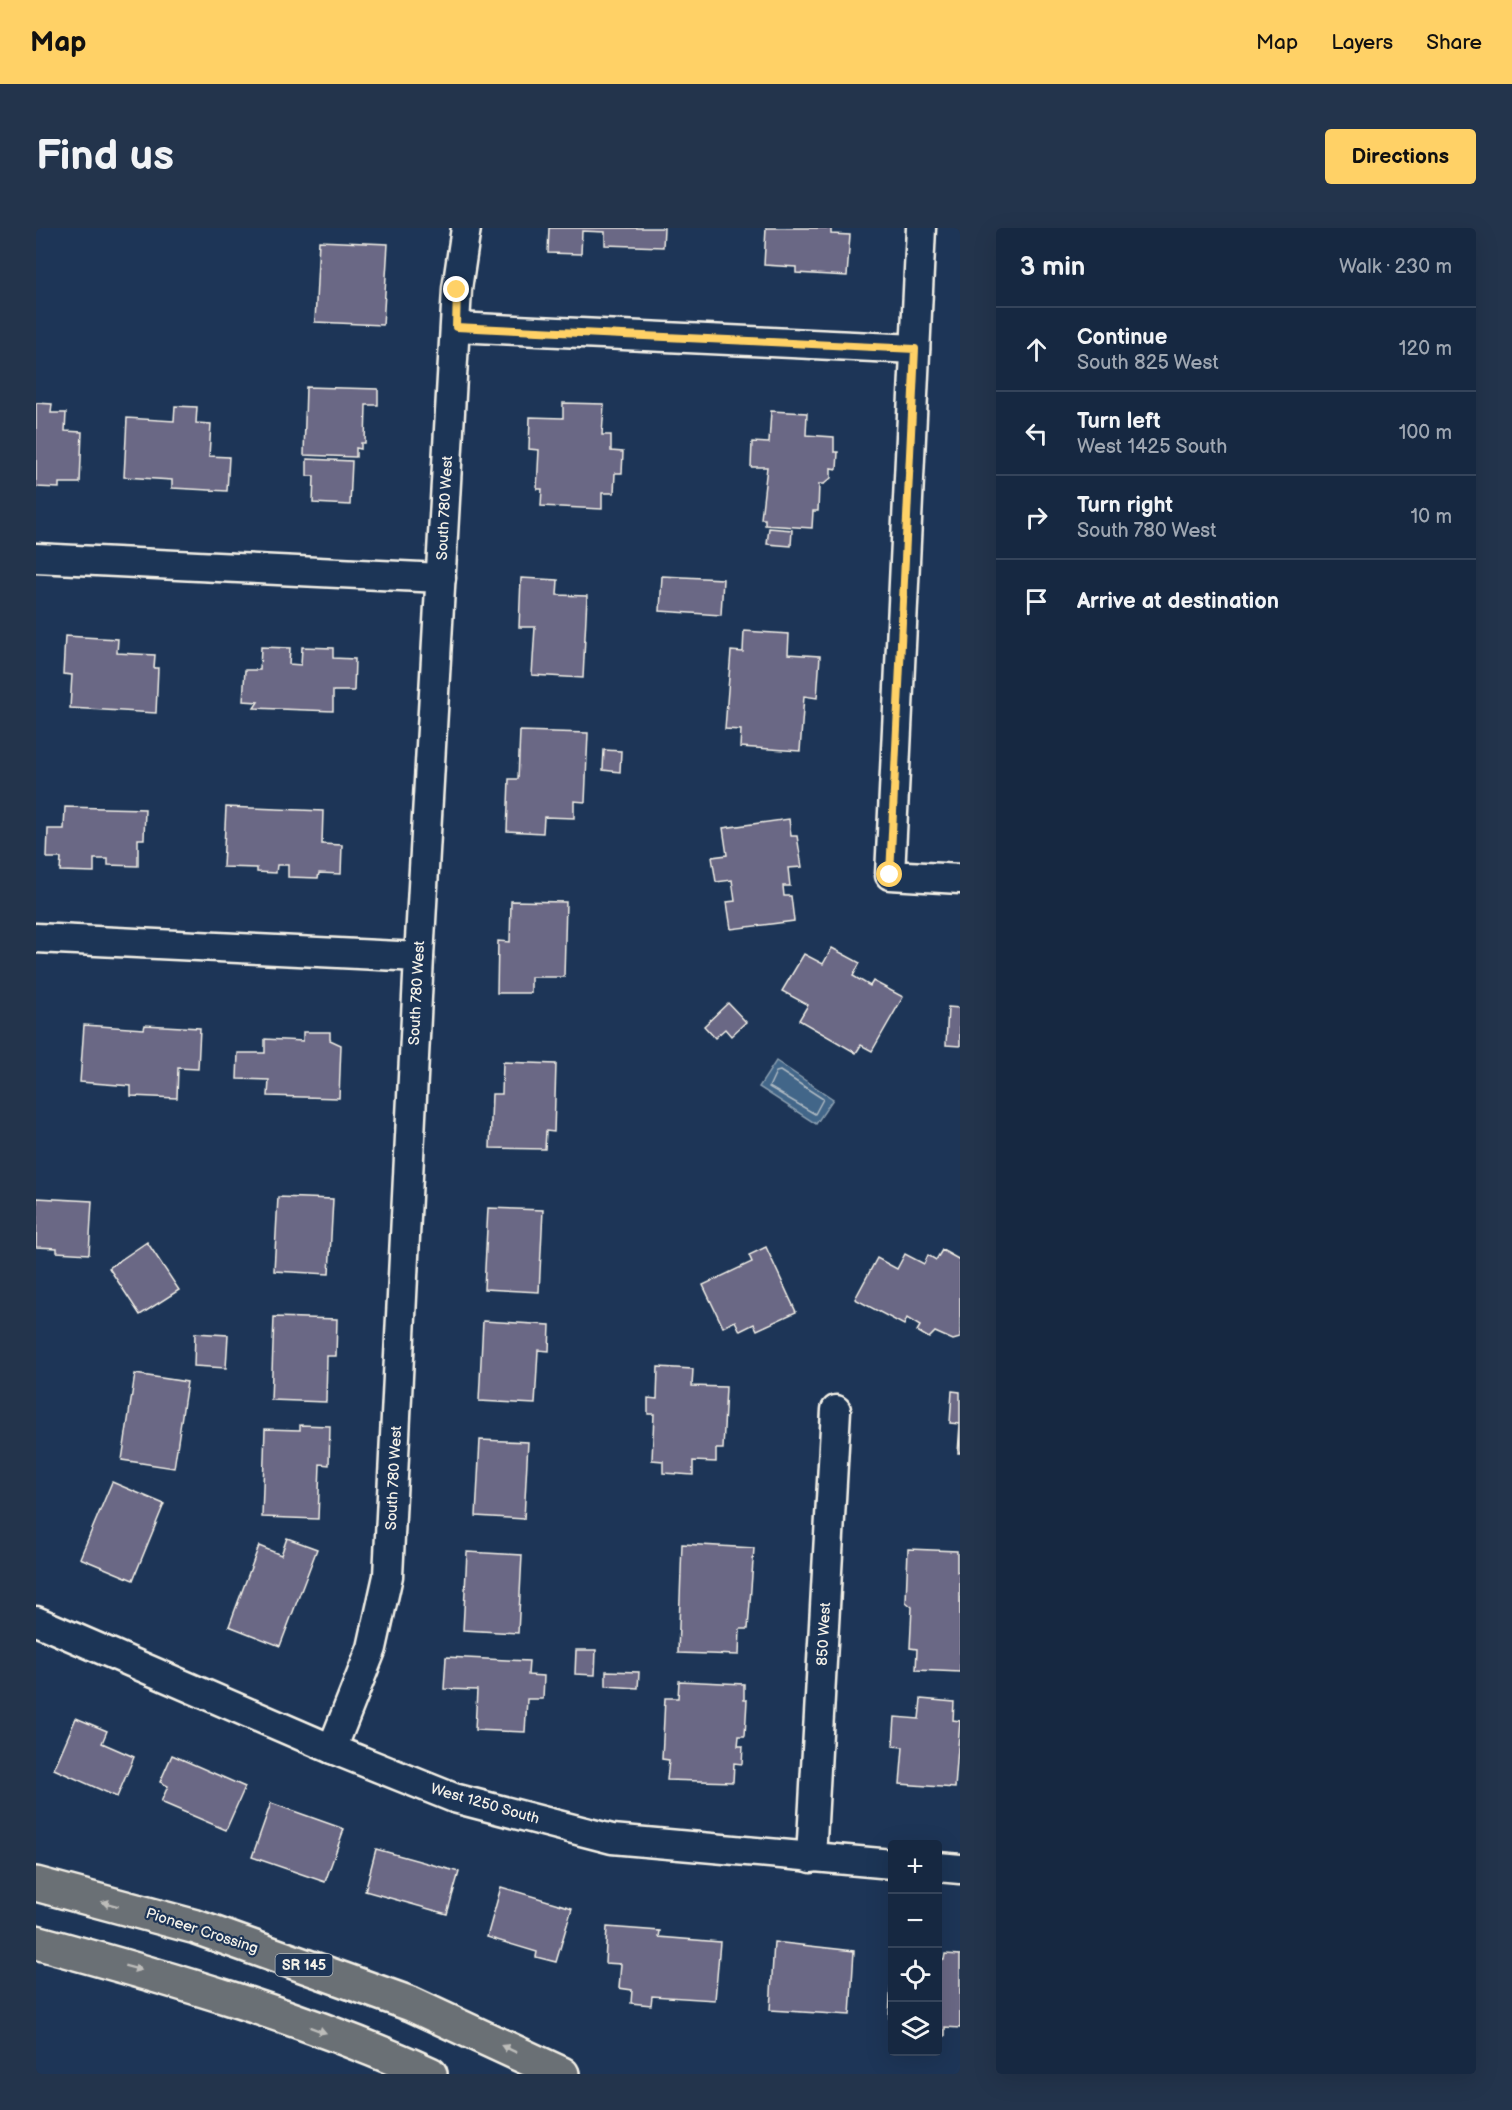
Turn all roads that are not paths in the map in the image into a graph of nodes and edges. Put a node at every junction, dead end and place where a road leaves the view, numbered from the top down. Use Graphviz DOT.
graph roads {
  1 [pos="466,228"];
  2 [pos="921,228"];
  3 [pos="456,327"];
  4 [pos="915,349"];
  5 [pos="36,558"];
  6 [pos="441,578"];
  7 [pos="960,879"];
  8 [pos="36,938"];
  9 [pos="419,957"];
  10 [pos="836,1410"];
  11 [pos="36,1622"];
  12 [pos="332,1749"];
  13 [pos="812,1858"];
  14 [pos="888,1864"];
  15 [pos="942,1867"];
  16 [pos="960,1869"];
  17 [pos="36,1884"];
  18 [pos="36,1942"];
  19 [pos="430,2074"];
  20 [pos="562,2074"];
  1 -- 3 [label="street, South 780 West"];
  2 -- 4 [label="street"];
  3 -- 4 [label="street"];
  3 -- 6 [label="street, South 780 West"];
  4 -- 7 [label="street"];
  5 -- 6 [label="street"];
  6 -- 9 [label="street, South 780 West"];
  8 -- 9 [label="street"];
  9 -- 12 [label="street, South 780 West"];
  10 -- 13 [label="street, 850 West"];
  11 -- 12 [label="street, West 1250 South"];
  12 -- 13 [label="street, West 1250 South"];
  13 -- 14 [label="street, West 1250 South"];
  15 -- 16 [label="street"];
  20 -- 17 [label="highway, Pioneer Crossing / SR 145, one-way"];
  18 -- 19 [label="highway, one-way"];
}
